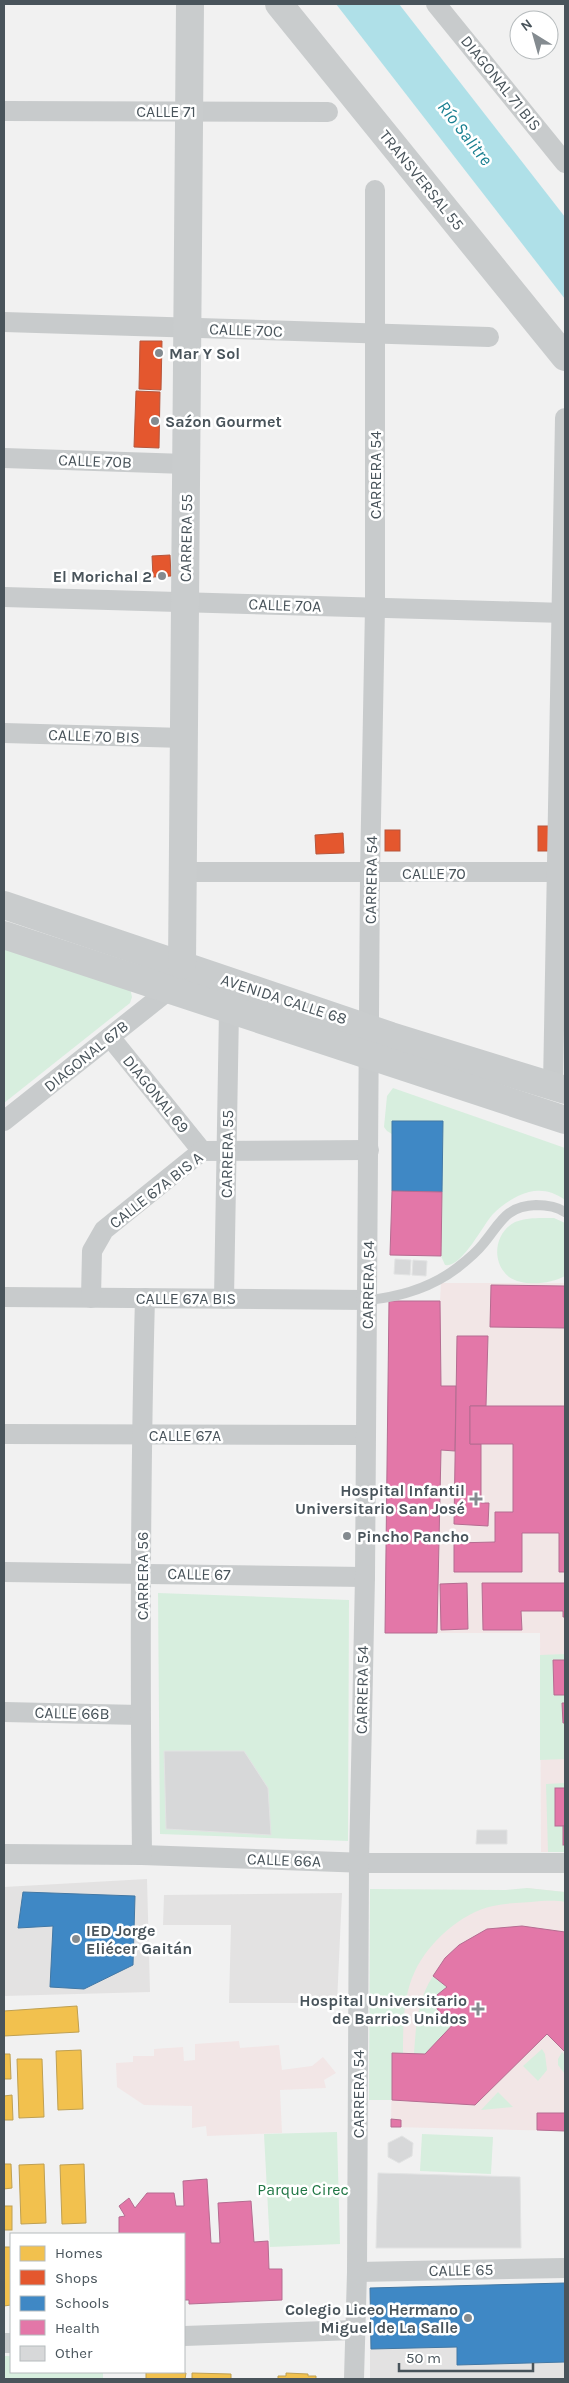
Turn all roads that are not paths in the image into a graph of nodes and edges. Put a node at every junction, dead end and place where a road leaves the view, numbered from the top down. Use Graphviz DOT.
graph roads {
  1 [pos="190,4"];
  2 [pos="279,4"];
  3 [pos="436,4"];
  4 [pos="4,111"];
  5 [pos="189,111"];
  6 [pos="328,112"];
  7 [pos="565,163"];
  8 [pos="375,190"];
  9 [pos="4,322"];
  10 [pos="188,329"];
  11 [pos="375,334"];
  12 [pos="489,337"];
  13 [pos="565,357"];
  14 [pos="565,418"];
  15 [pos="4,458"];
  16 [pos="186,464"];
  17 [pos="4,597"];
  18 [pos="185,602"];
  19 [pos="375,607"];
  20 [pos="563,613"];
  21 [pos="4,734"];
  22 [pos="184,738"];
  23 [pos="183,872"];
  24 [pos="561,872"];
  25 [pos="370,873"];
  26 [pos="4,905"];
  27 [pos="4,935"];
  28 [pos="182,965"];
  29 [pos="169,990"];
  30 [pos="230,1010"];
  31 [pos="370,1027"];
  32 [pos="110,1037"];
  33 [pos="370,1056"];
  34 [pos="559,1088"];
  35 [pos="565,1120"];
  36 [pos="4,1121"];
  37 [pos="227,1150"];
  38 [pos="369,1150"];
  39 [pos="202,1151"];
  40 [pos="565,1212"];
  41 [pos="4,1297"];
  42 [pos="91,1298"];
  43 [pos="145,1298"];
  44 [pos="224,1299"];
  45 [pos="368,1300"];
  46 [pos="4,1434"];
  47 [pos="142,1435"];
  48 [pos="366,1435"];
  49 [pos="4,1572"];
  50 [pos="142,1573"];
  51 [pos="365,1577"];
  52 [pos="4,1712"];
  53 [pos="140,1715"];
  54 [pos="4,1854"];
  55 [pos="142,1855"];
  56 [pos="359,1862"];
  57 [pos="565,1863"];
  58 [pos="565,2268"];
  59 [pos="357,2272"];
  60 [pos="355,2330"];
  61 [pos="185,2336"];
  62 [pos="354,2379"];
  1 -- 5 [label="main road, CARRERA 55"];
  2 -- 13 [label="main road, TRANSVERSAL 55"];
  3 -- 7 [label="street, DIAGONAL 71 BIS"];
  4 -- 5 [label="street, CALLE 71"];
  5 -- 6 [label="street, CALLE 71"];
  5 -- 10 [label="main road, CARRERA 55"];
  8 -- 11 [label="street, CARRERA 54"];
  9 -- 10 [label="street, CALLE 70C"];
  10 -- 11 [label="street, CALLE 70C"];
  10 -- 16 [label="main road, CARRERA 55"];
  11 -- 12 [label="street, CALLE 70C"];
  11 -- 19 [label="street, CARRERA 54"];
  14 -- 20 [label="street"];
  15 -- 16 [label="street, CALLE 70B"];
  16 -- 18 [label="main road, CARRERA 55"];
  17 -- 18 [label="street, CALLE 70A"];
  18 -- 19 [label="street, CALLE 70A"];
  18 -- 22 [label="main road, CARRERA 55"];
  19 -- 20 [label="street, CALLE 70A"];
  19 -- 25 [label="street, CARRERA 54"];
  20 -- 24 [label="street"];
  21 -- 22 [label="street, CALLE 70 BIS"];
  22 -- 23 [label="main road, CARRERA 55"];
  23 -- 25 [label="street, CALLE 70"];
  23 -- 28 [label="main road, CARRERA 55"];
  24 -- 25 [label="street, CALLE 70"];
  24 -- 34 [label="street"];
  25 -- 31 [label="street, CARRERA 54"];
  26 -- 28 [label="main road, AVENIDA CALLE 68"];
  27 -- 29 [label="main road, AVENIDA CALLE 68"];
  28 -- 31 [label="main road, AVENIDA CALLE 68"];
  29 -- 30 [label="main road, AVENIDA CALLE 68"];
  29 -- 32 [label="street, DIAGONAL 67B"];
  30 -- 33 [label="main road, AVENIDA CALLE 68"];
  30 -- 37 [label="street, CARRERA 55"];
  31 -- 33 [label="street, CARRERA 54"];
  31 -- 34 [label="main road, AVENIDA CALLE 68"];
  32 -- 36 [label="street, DIAGONAL 67B"];
  32 -- 39 [label="street, DIAGONAL 69"];
  33 -- 35 [label="main road, AVENIDA CALLE 68"];
  33 -- 38 [label="street, CARRERA 54"];
  37 -- 38 [label="street, CALLE 67A BIS A"];
  37 -- 39 [label="street, CALLE 67A BIS A"];
  37 -- 44 [label="street, CARRERA 55"];
  38 -- 45 [label="street, CARRERA 54"];
  39 -- 42 [label="street, CALLE 67A BIS A"];
  40 -- 45 [label="lane"];
  41 -- 42 [label="street, CALLE 67A BIS"];
  42 -- 43 [label="street, CALLE 67A BIS"];
  43 -- 44 [label="street, CALLE 67A BIS"];
  43 -- 47 [label="street, CARRERA 56"];
  44 -- 45 [label="street, CALLE 67A BIS"];
  45 -- 48 [label="street, CARRERA 54"];
  46 -- 47 [label="street, CALLE 67A"];
  47 -- 48 [label="street, CALLE 67A"];
  47 -- 50 [label="street, CARRERA 56"];
  48 -- 51 [label="street, CARRERA 54"];
  49 -- 50 [label="street, CALLE 67"];
  50 -- 51 [label="street, CALLE 67"];
  50 -- 53 [label="street, CARRERA 56"];
  51 -- 56 [label="street, CARRERA 54"];
  52 -- 53 [label="street, CALLE 66B"];
  53 -- 55 [label="street, CARRERA 56"];
  54 -- 55 [label="street, CALLE 66A"];
  55 -- 56 [label="street, CALLE 66A"];
  56 -- 57 [label="street, CALLE 66A"];
  56 -- 59 [label="street, CARRERA 54"];
  58 -- 59 [label="street, CALLE 65"];
  59 -- 60 [label="street, CARRERA 54"];
  60 -- 61 [label="street"];
  60 -- 62 [label="street, CARRERA 54"];
}
